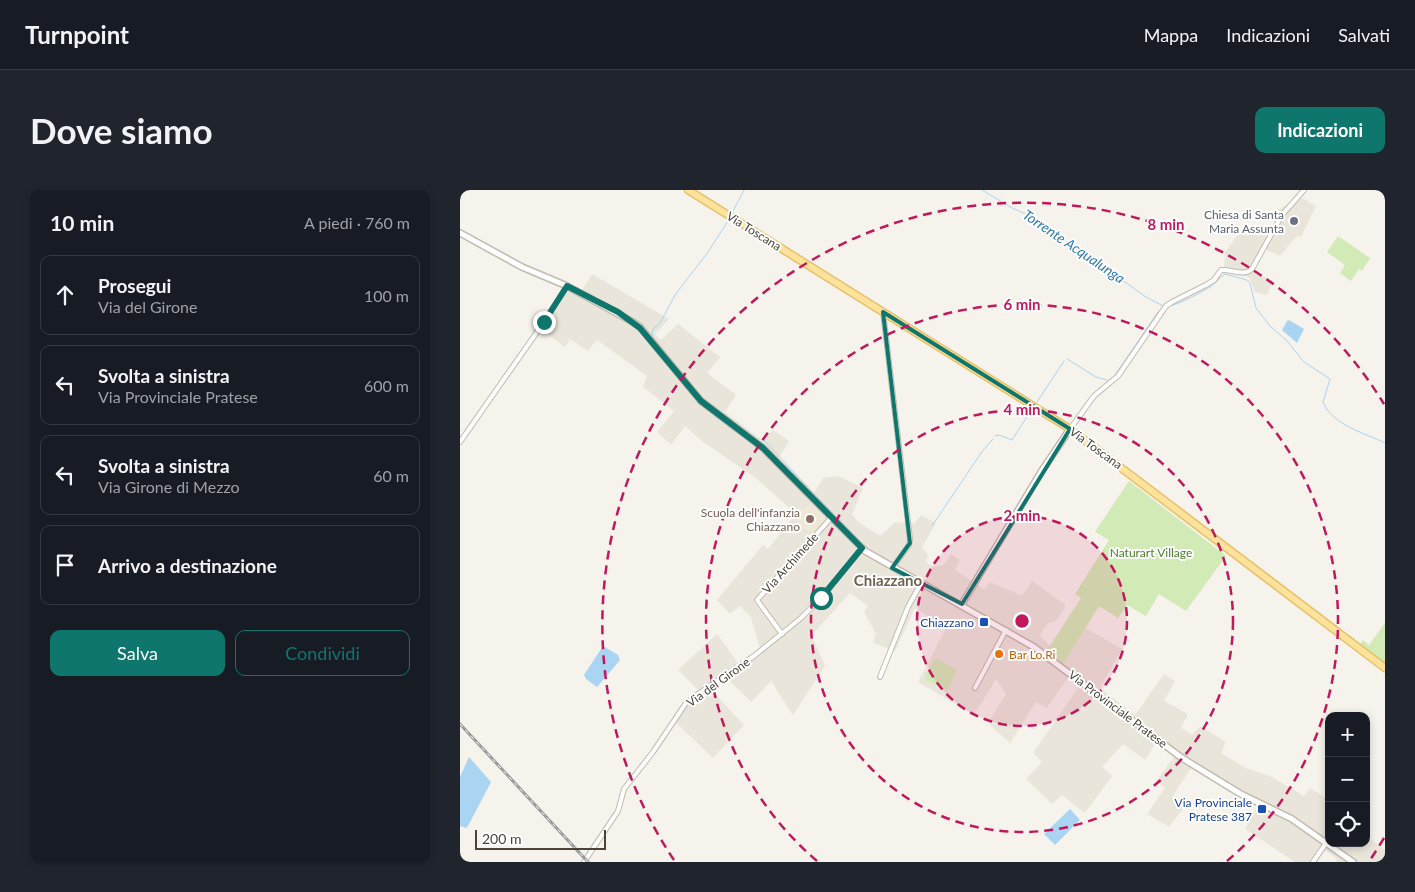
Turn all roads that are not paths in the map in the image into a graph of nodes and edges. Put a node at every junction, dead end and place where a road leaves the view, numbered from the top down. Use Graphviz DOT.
graph roads {
  1 [pos="688,190"];
  2 [pos="1304,190"];
  3 [pos="460,233"];
  4 [pos="567,286"];
  5 [pos="883,312"];
  6 [pos="1070,429"];
  7 [pos="460,442"];
  8 [pos="831,518"];
  9 [pos="862,548"];
  10 [pos="892,568"];
  11 [pos="922,583"];
  12 [pos="962,604"];
  13 [pos="1006,630"];
  14 [pos="782,634"];
  15 [pos="1385,668"];
  16 [pos="880,677"];
  17 [pos="975,688"];
  18 [pos="1325,842"];
  19 [pos="1325,844"];
  20 [pos="1332,847"];
  21 [pos="584,862"];
  22 [pos="1313,862"];
  23 [pos="1353,862"];
  1 -- 5 [label="main road, Via Toscana"];
  2 -- 6 [label="street"];
  3 -- 4 [label="street, Via Provinciale Pratese"];
  4 -- 7 [label="street"];
  4 -- 8 [label="street, Via Provinciale Pratese"];
  5 -- 6 [label="main road, Via Toscana"];
  5 -- 10 [label="street"];
  6 -- 12 [label="street"];
  6 -- 15 [label="main road, Via Toscana"];
  8 -- 9 [label="street, Via Provinciale Pratese"];
  8 -- 14 [label="street, Via Archimede"];
  9 -- 10 [label="street, Via Provinciale Pratese"];
  9 -- 14 [label="street, Via del Girone"];
  10 -- 11 [label="street, Via Provinciale Pratese"];
  11 -- 12 [label="street, Via Provinciale Pratese"];
  11 -- 16 [label="street"];
  12 -- 13 [label="street, Via Provinciale Pratese"];
  13 -- 17 [label="street"];
  13 -- 18 [label="street, Via Provinciale Pratese"];
  14 -- 21 [label="street, Via del Girone"];
  19 -- 22 [label="street"];
  20 -- 23 [label="street, Via Provinciale Pratese"];
}
